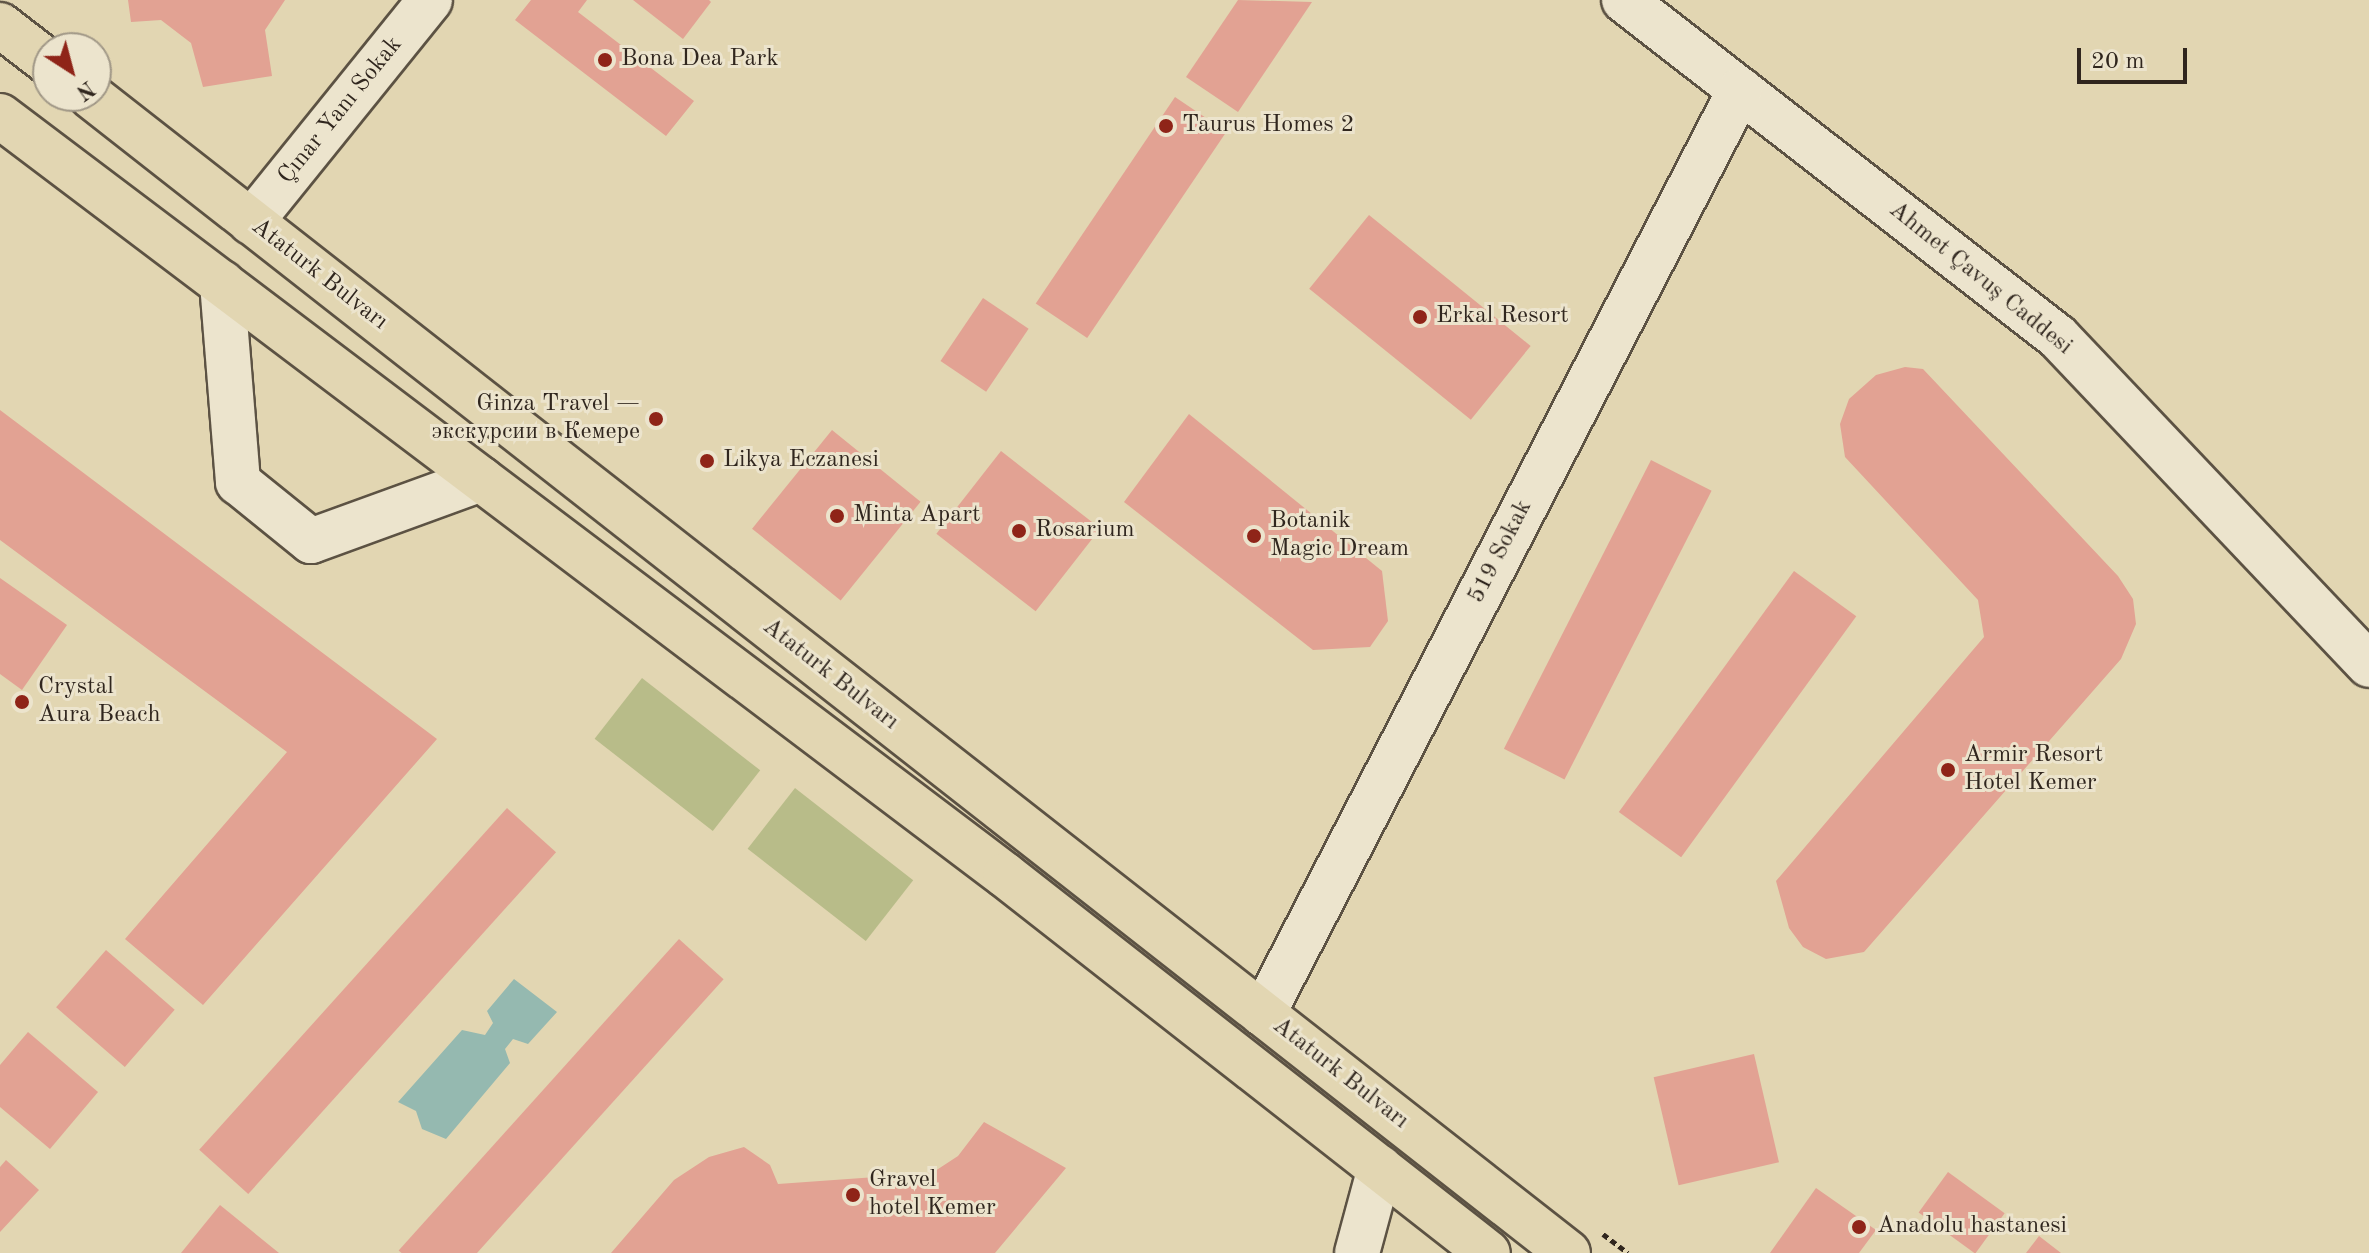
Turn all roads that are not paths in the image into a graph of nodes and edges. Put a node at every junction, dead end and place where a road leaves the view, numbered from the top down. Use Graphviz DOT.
graph roads {
  1 [pos="430,0"];
  2 [pos="1624,0"];
  3 [pos="0,25"];
  4 [pos="32,50"];
  5 [pos="1740,90"];
  6 [pos="111,112"];
  7 [pos="0,116"];
  8 [pos="251,222"];
  9 [pos="222,283"];
  10 [pos="481,479"];
  11 [pos="2369,665"];
  12 [pos="1263,1014"];
  13 [pos="1380,1168"];
  14 [pos="1357,1253"];
  15 [pos="1488,1253"];
  16 [pos="1568,1253"];
  1 -- 8 [label="street, Çınar Yanı Sokak"];
  2 -- 5 [label="street, Ahmet Çavuş Caddesi"];
  3 -- 4 [label="main road"];
  5 -- 11 [label="street, Ahmet Çavuş Caddesi"];
  5 -- 12 [label="street, 519 Sokak"];
  6 -- 8 [label="main road, Ataturk Bulvarı"];
  7 -- 9 [label="main road, Ataturk Bulvarı"];
  8 -- 12 [label="main road, Ataturk Bulvarı"];
  9 -- 10 [label="main road, Ataturk Bulvarı"];
  9 -- 10 [label="street"];
  10 -- 13 [label="main road, Ataturk Bulvarı"];
  12 -- 16 [label="main road, Ataturk Bulvarı"];
  13 -- 14 [label="street"];
  13 -- 15 [label="main road, Ataturk Bulvarı"];
}
